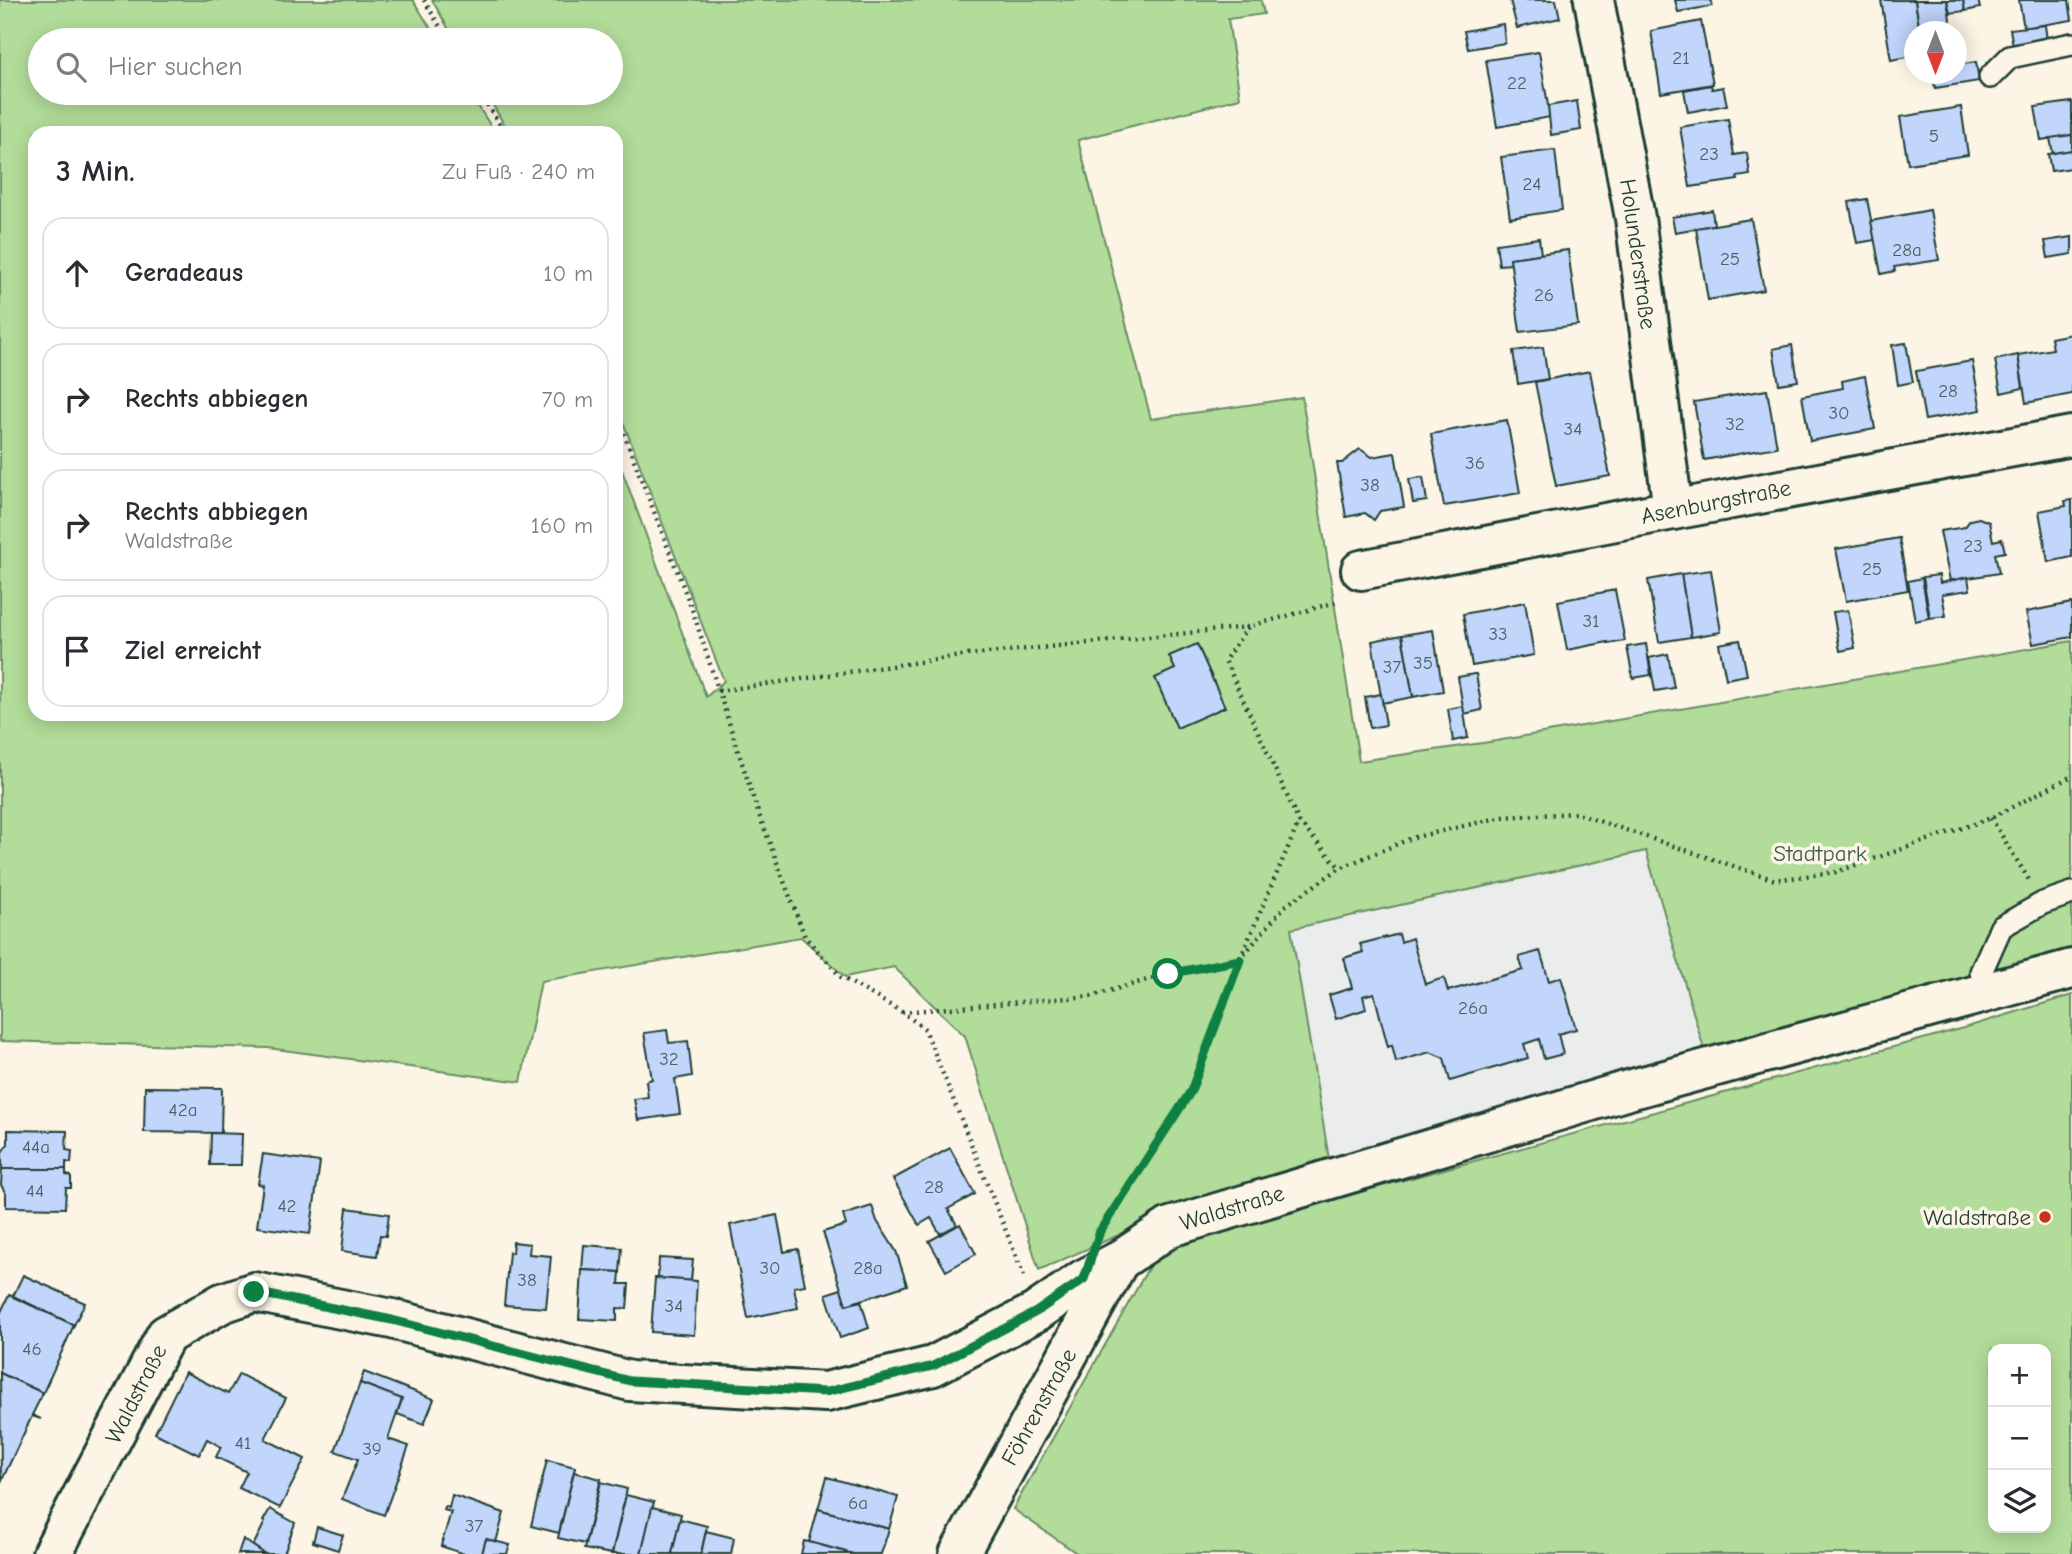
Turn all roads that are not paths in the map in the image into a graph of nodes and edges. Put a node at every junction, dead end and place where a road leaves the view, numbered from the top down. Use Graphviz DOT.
graph roads {
  1 [pos="1594,0"];
  2 [pos="2072,44"];
  3 [pos="1990,77"];
  4 [pos="2072,436"];
  5 [pos="1673,510"];
  6 [pos="1361,570"];
  7 [pos="2072,892"];
  8 [pos="2072,969"];
  9 [pos="1989,992"];
  10 [pos="1119,1261"];
  11 [pos="52,1554"];
  12 [pos="959,1554"];
  1 -- 5 [label="street, Holunderstraße"];
  2 -- 3 [label="lane"];
  4 -- 5 [label="street, Asenburgstraße"];
  5 -- 6 [label="street, Asenburgstraße"];
  7 -- 9 [label="lane"];
  8 -- 9 [label="street, Waldstraße"];
  9 -- 10 [label="street, Waldstraße"];
  10 -- 11 [label="street, Waldstraße"];
  10 -- 12 [label="street, Föhrenstraße"];
}
